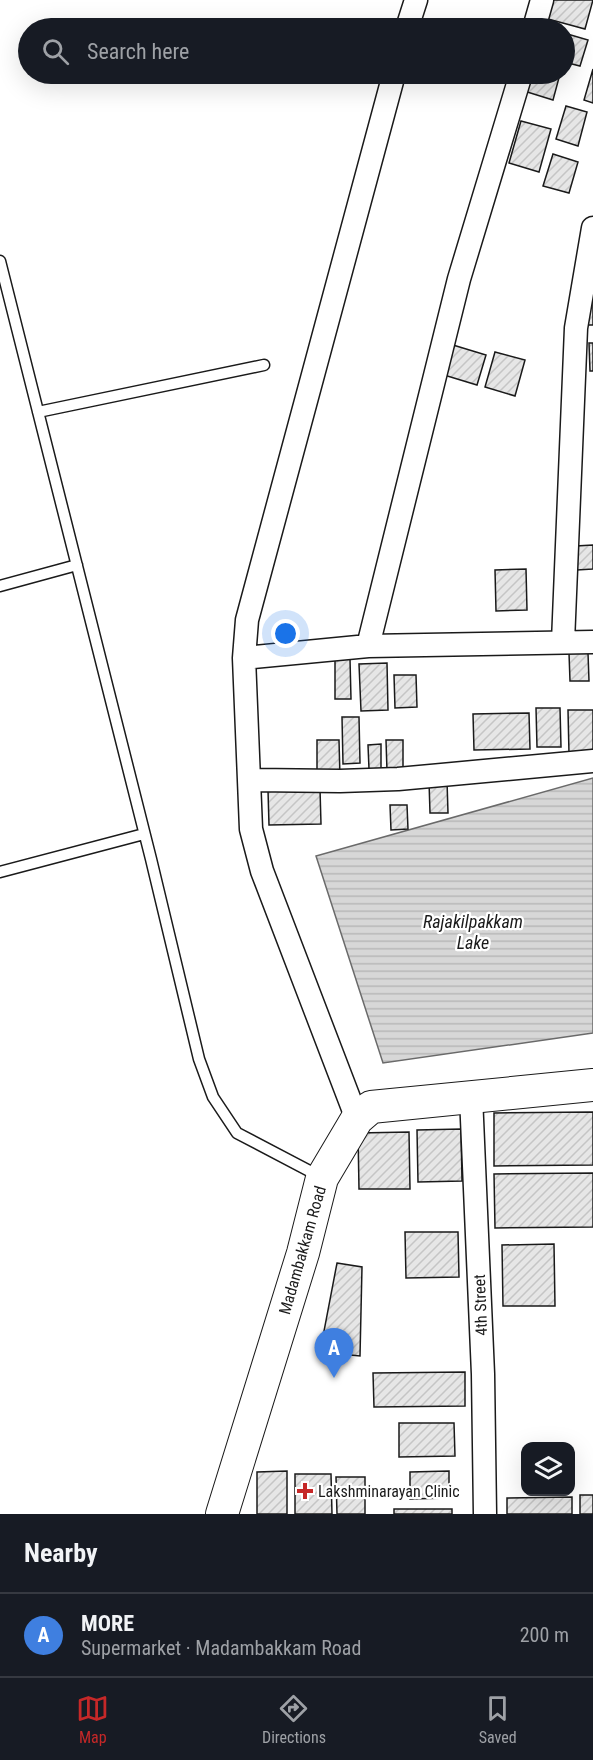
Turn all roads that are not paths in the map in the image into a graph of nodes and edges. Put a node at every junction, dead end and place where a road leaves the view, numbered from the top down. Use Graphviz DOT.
graph roads {
  1 [pos="416,0"];
  2 [pos="542,0"];
  3 [pos="410,18"];
  4 [pos="537,18"];
  5 [pos="391,84"];
  6 [pos="517,84"];
  7 [pos="593,228"];
  8 [pos="0,261"];
  9 [pos="264,365"];
  10 [pos="38,412"];
  11 [pos="77,565"];
  12 [pos="0,586"];
  13 [pos="563,642"];
  14 [pos="593,642"];
  15 [pos="368,646"];
  16 [pos="244,658"];
  17 [pos="593,761"];
  18 [pos="249,780"];
  19 [pos="144,834"];
  20 [pos="0,872"];
  21 [pos="593,1085"];
  22 [pos="471,1096"];
  23 [pos="357,1119"];
  24 [pos="322,1178"];
  25 [pos="222,1514"];
  26 [pos="485,1514"];
  1 -- 3 [label="street"];
  2 -- 4 [label="street"];
  5 -- 16 [label="street"];
  6 -- 15 [label="street"];
  7 -- 13 [label="street"];
  8 -- 10 [label="lane"];
  9 -- 10 [label="lane"];
  10 -- 11 [label="lane"];
  11 -- 12 [label="lane"];
  11 -- 19 [label="lane"];
  13 -- 14 [label="street"];
  13 -- 15 [label="street"];
  15 -- 16 [label="street"];
  16 -- 18 [label="street"];
  17 -- 18 [label="street"];
  18 -- 23 [label="street"];
  19 -- 20 [label="lane"];
  19 -- 24 [label="lane"];
  21 -- 22 [label="street"];
  22 -- 23 [label="street"];
  22 -- 26 [label="street, 4th Street"];
  23 -- 24 [label="street, Madambakkam Road"];
  24 -- 25 [label="street, Madambakkam Road"];
}
